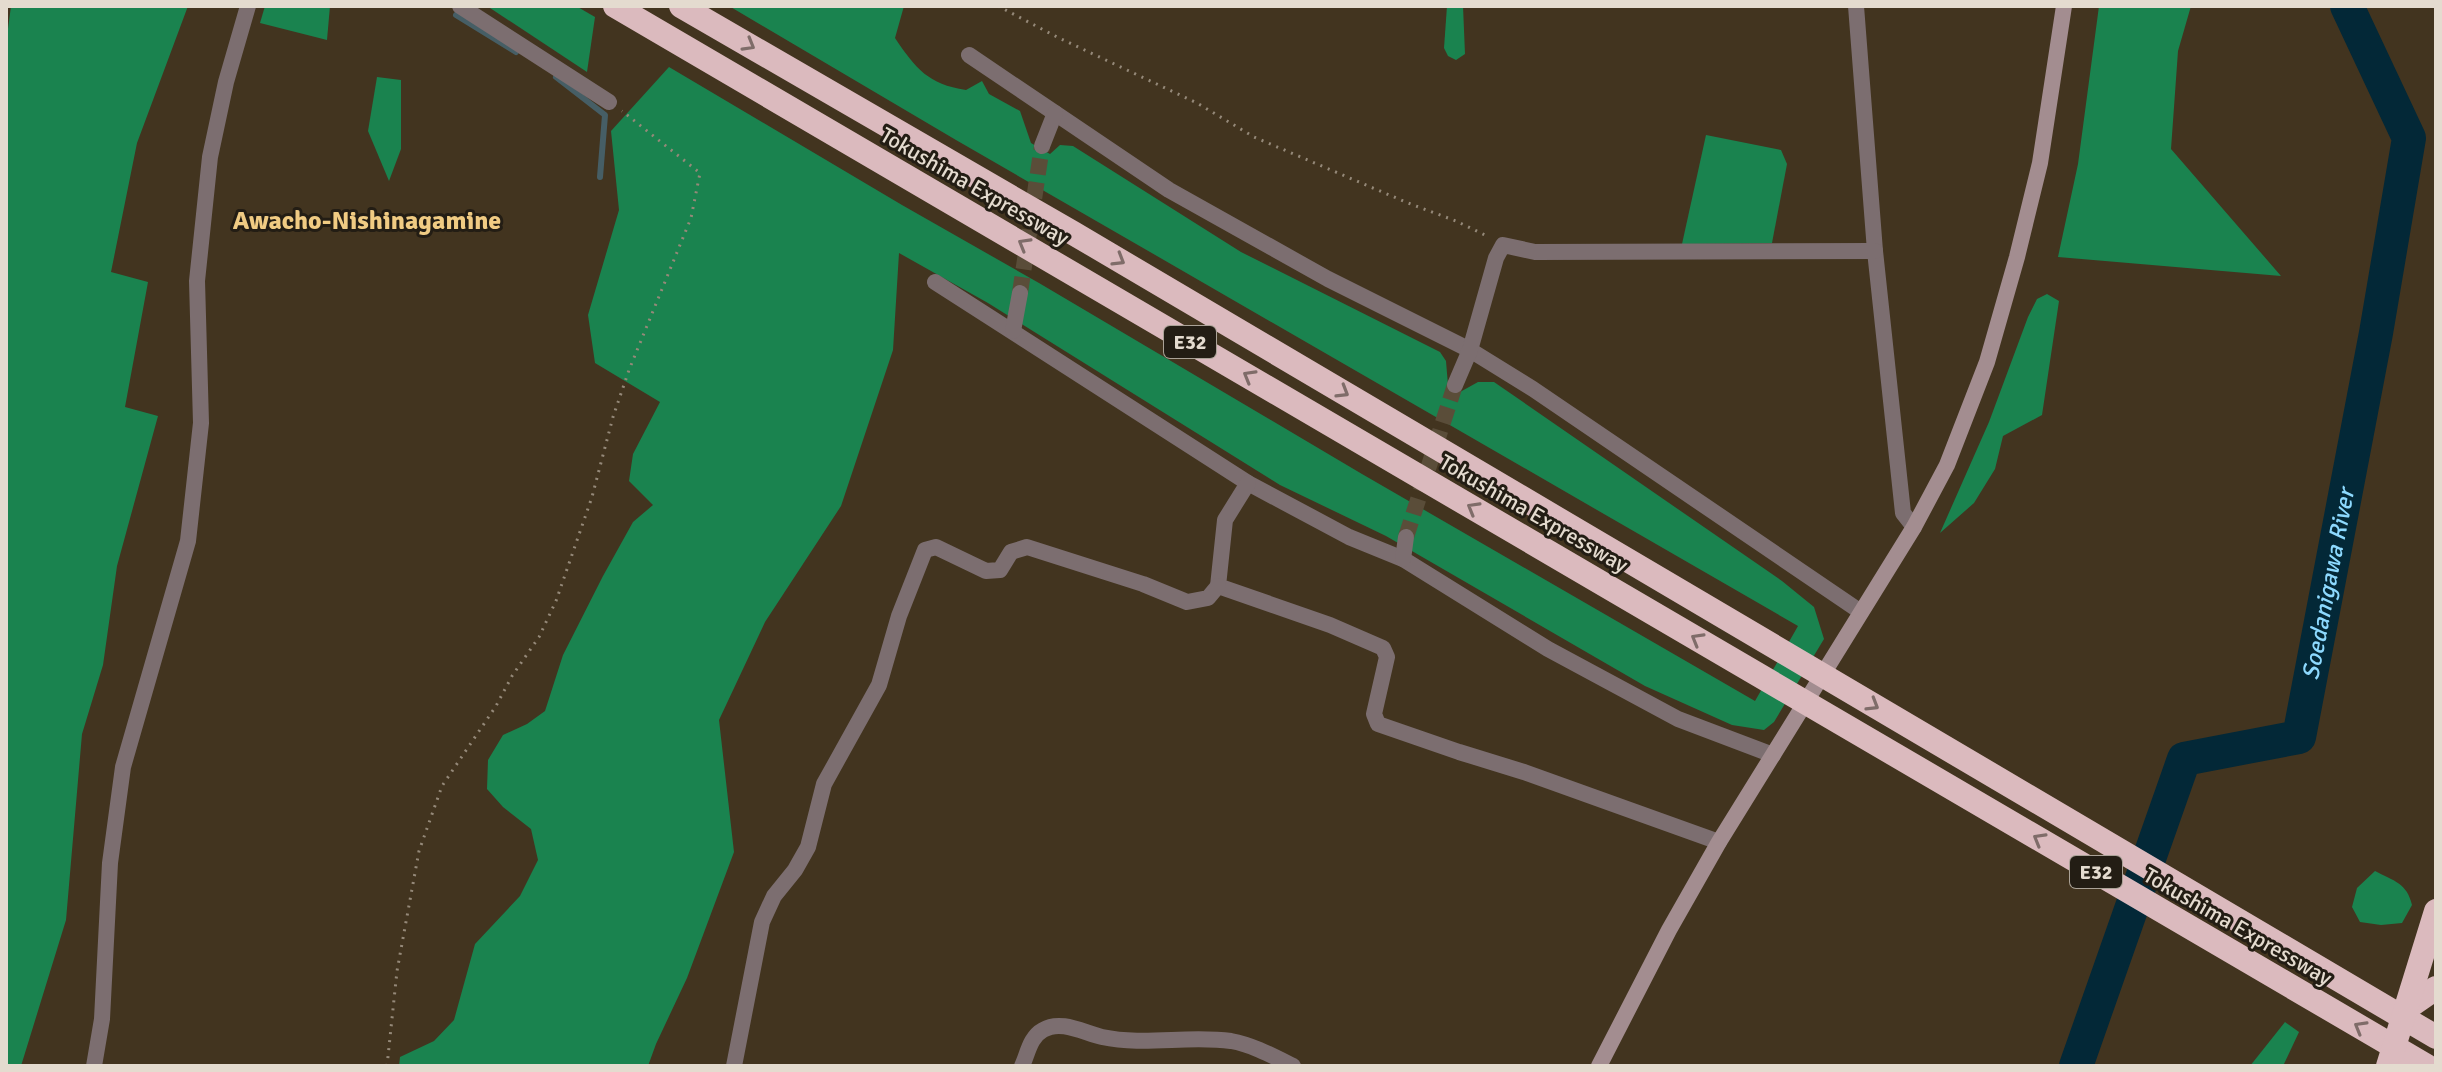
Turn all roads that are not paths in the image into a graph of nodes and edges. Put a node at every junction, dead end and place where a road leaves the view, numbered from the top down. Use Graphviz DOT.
graph roads {
  1 [pos="248,6"];
  2 [pos="460,6"];
  3 [pos="615,6"];
  4 [pos="681,6"];
  5 [pos="1856,6"];
  6 [pos="2064,6"];
  7 [pos="969,55"];
  8 [pos="609,102"];
  9 [pos="1055,113"];
  10 [pos="1042,146"];
  11 [pos="1875,251"];
  12 [pos="935,282"];
  13 [pos="1020,293"];
  14 [pos="1013,331"];
  15 [pos="1470,350"];
  16 [pos="1455,385"];
  17 [pos="1248,483"];
  18 [pos="1914,527"];
  19 [pos="1406,537"];
  20 [pos="1403,559"];
  21 [pos="1218,586"];
  22 [pos="1861,612"];
  23 [pos="1773,755"];
  24 [pos="1719,842"];
  25 [pos="2434,930"];
  26 [pos="2436,988"];
  27 [pos="2436,999"];
  28 [pos="2407,1008"];
  29 [pos="2436,1037"];
  30 [pos="94,1066"];
  31 [pos="734,1066"];
  32 [pos="1022,1066"];
  33 [pos="1293,1066"];
  34 [pos="1599,1066"];
  35 [pos="2388,1066"];
  36 [pos="2427,1066"];
  1 -- 30 [label="street"];
  2 -- 8 [label="street"];
  36 -- 3 [label="highway, Tokushima Expressway / E32, one-way"];
  4 -- 29 [label="highway, Tokushima Expressway / E32, one-way"];
  5 -- 11 [label="street"];
  6 -- 18 [label="street"];
  7 -- 9 [label="street"];
  9 -- 10 [label="street"];
  9 -- 15 [label="street"];
  11 -- 15 [label="street"];
  11 -- 18 [label="street"];
  12 -- 14 [label="street"];
  13 -- 14 [label="street"];
  14 -- 17 [label="street"];
  15 -- 16 [label="street"];
  15 -- 22 [label="street"];
  17 -- 20 [label="street"];
  17 -- 21 [label="street"];
  18 -- 22 [label="street"];
  19 -- 20 [label="street"];
  20 -- 23 [label="street"];
  21 -- 24 [label="street"];
  21 -- 31 [label="street"];
  22 -- 23 [label="street"];
  23 -- 24 [label="street"];
  24 -- 34 [label="street"];
  25 -- 28 [label="highway"];
  26 -- 28 [label="highway"];
  27 -- 28 [label="highway"];
  28 -- 35 [label="highway"];
  32 -- 33 [label="street"];
}
